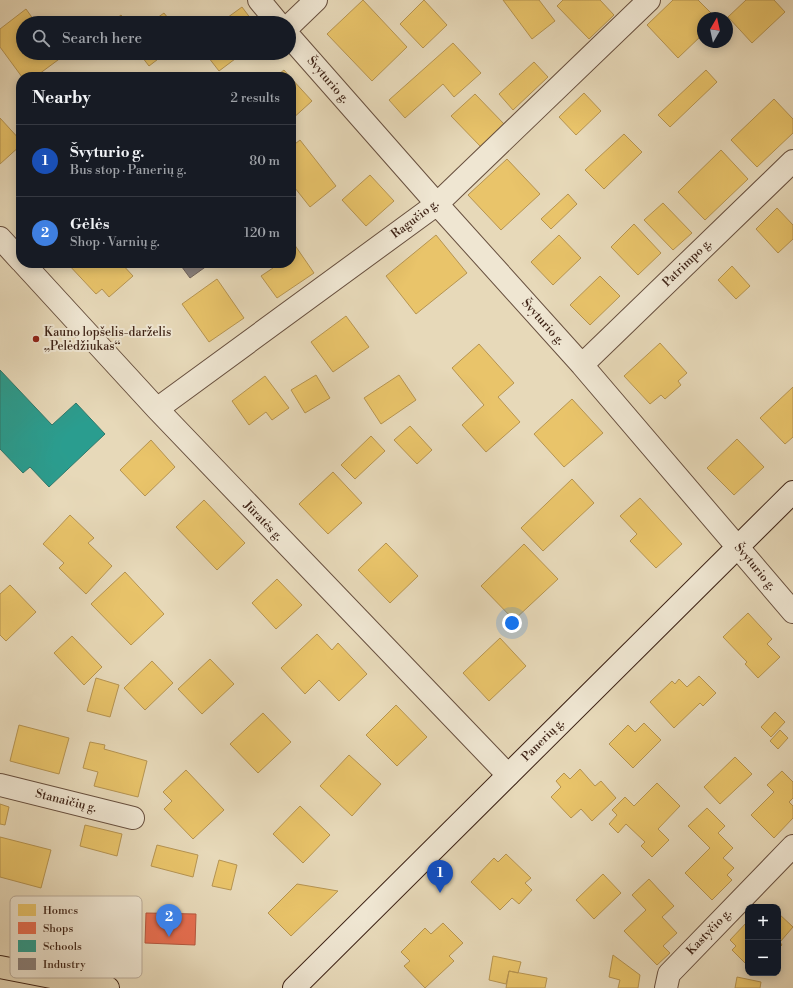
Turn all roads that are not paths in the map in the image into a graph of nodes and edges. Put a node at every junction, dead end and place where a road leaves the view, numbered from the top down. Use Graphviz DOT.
graph roads {
  1 [pos="259,0"];
  2 [pos="316,0"];
  3 [pos="649,0"];
  4 [pos="272,16"];
  5 [pos="296,19"];
  6 [pos="296,44"];
  7 [pos="793,161"];
  8 [pos="437,204"];
  9 [pos="0,238"];
  10 [pos="16,255"];
  11 [pos="28,268"];
  12 [pos="582,365"];
  13 [pos="157,409"];
  14 [pos="793,492"];
  15 [pos="737,546"];
  16 [pos="793,612"];
  17 [pos="508,775"];
  18 [pos="0,785"];
  19 [pos="133,818"];
  20 [pos="793,846"];
  21 [pos="0,967"];
  22 [pos="10,969"];
  23 [pos="57,978"];
  24 [pos="108,988"];
  25 [pos="294,988"];
  26 [pos="666,988"];
  1 -- 4 [label="street"];
  2 -- 5 [label="street"];
  3 -- 8 [label="street, Ragučio g."];
  6 -- 8 [label="street, Švyturio g."];
  7 -- 12 [label="street, Patrimpo g."];
  8 -- 12 [label="street, Švyturio g."];
  8 -- 13 [label="street, Ragučio g."];
  9 -- 10 [label="street, Jūratės g."];
  11 -- 13 [label="street, Jūratės g."];
  12 -- 15 [label="street, Švyturio g."];
  13 -- 17 [label="street, Jūratės g."];
  14 -- 15 [label="street, Panerių g."];
  15 -- 16 [label="street, Švyturio g."];
  15 -- 17 [label="street, Panerių g."];
  17 -- 25 [label="street, Panerių g."];
  18 -- 19 [label="street, Stanaičių g."];
  20 -- 26 [label="street, Kastyčio g."];
  21 -- 22 [label="main road"];
  23 -- 24 [label="main road"];
}
